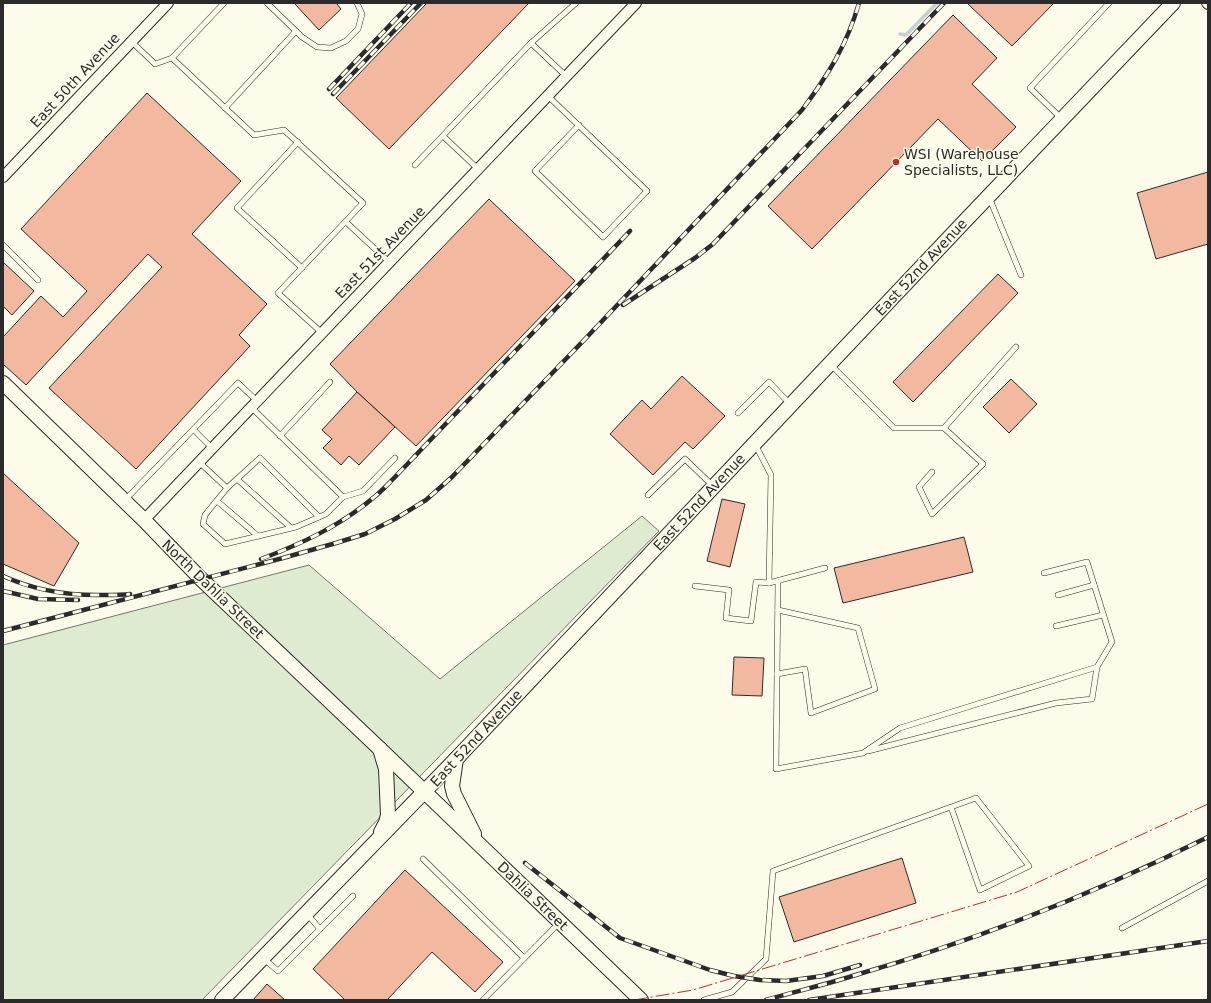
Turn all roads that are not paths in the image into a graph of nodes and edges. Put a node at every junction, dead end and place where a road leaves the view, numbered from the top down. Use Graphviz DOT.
graph roads {
  1 [pos="168,3"];
  2 [pos="224,3"];
  3 [pos="267,3"];
  4 [pos="357,3"];
  5 [pos="576,3"];
  6 [pos="636,3"];
  7 [pos="1109,3"];
  8 [pos="1173,3"];
  9 [pos="296,31"];
  10 [pos="131,41"];
  11 [pos="531,43"];
  12 [pos="172,58"];
  13 [pos="566,76"];
  14 [pos="548,96"];
  15 [pos="225,108"];
  16 [pos="1062,119"];
  17 [pos="579,125"];
  18 [pos="443,136"];
  19 [pos="298,142"];
  20 [pos="415,165"];
  21 [pos="478,170"];
  22 [pos="3,177"];
  23 [pos="989,196"];
  24 [pos="346,222"];
  25 [pos="3,245"];
  26 [pos="389,262"];
  27 [pos="302,268"];
  28 [pos="1021,275"];
  29 [pos="38,280"];
  30 [pos="322,334"];
  31 [pos="1016,347"];
  32 [pos="830,364"];
  33 [pos="330,382"];
  34 [pos="3,383"];
  35 [pos="254,404"];
  36 [pos="790,405"];
  37 [pos="738,413"];
  38 [pos="944,428"];
  39 [pos="194,430"];
  40 [pos="280,436"];
  41 [pos="754,443"];
  42 [pos="212,448"];
  43 [pos="396,458"];
  44 [pos="199,462"];
  45 [pos="932,472"];
  46 [pos="237,479"];
  47 [pos="714,486"];
  48 [pos="227,488"];
  49 [pos="648,495"];
  50 [pos="343,497"];
  51 [pos="217,500"];
  52 [pos="124,501"];
  53 [pos="319,517"];
  54 [pos="144,520"];
  55 [pos="290,528"];
  56 [pos="258,536"];
  57 [pos="825,568"];
  58 [pos="1044,573"];
  59 [pos="778,581"];
  60 [pos="768,583"];
  61 [pos="1094,585"];
  62 [pos="695,586"];
  63 [pos="1058,595"];
  64 [pos="778,610"];
  65 [pos="1103,615"];
  66 [pos="1056,626"];
  67 [pos="1097,667"];
  68 [pos="777,674"];
  69 [pos="380,749"];
  70 [pos="863,752"];
  71 [pos="456,759"];
  72 [pos="425,792"];
  73 [pos="951,806"];
  74 [pos="372,846"];
  75 [pos="487,852"];
  76 [pos="423,859"];
  77 [pos="1208,881"];
  78 [pos="354,896"];
  79 [pos="306,914"];
  80 [pos="560,922"];
  81 [pos="1122,928"];
  82 [pos="320,929"];
  83 [pos="263,958"];
  84 [pos="524,958"];
  85 [pos="222,1000"];
  86 [pos="483,1000"];
  87 [pos="641,1000"];
  88 [pos="704,1000"];
  1 -- 10 [label="street, East 50th Avenue"];
  2 -- 12 [label="lane"];
  3 -- 9 [label="lane"];
  4 -- 9 [label="lane"];
  5 -- 11 [label="lane"];
  6 -- 13 [label="street, East 51st Avenue"];
  7 -- 16 [label="lane"];
  8 -- 16 [label="street, East 52nd Avenue"];
  9 -- 15 [label="lane"];
  10 -- 12 [label="lane"];
  10 -- 22 [label="street, East 50th Avenue"];
  11 -- 13 [label="lane"];
  11 -- 18 [label="lane"];
  12 -- 15 [label="lane"];
  13 -- 14 [label="street, East 51st Avenue"];
  14 -- 17 [label="lane"];
  14 -- 21 [label="street, East 51st Avenue"];
  15 -- 19 [label="lane"];
  16 -- 23 [label="street, East 52nd Avenue"];
  17 -- 17 [label="lane"];
  18 -- 20 [label="lane"];
  18 -- 21 [label="lane"];
  19 -- 24 [label="lane"];
  19 -- 27 [label="lane"];
  21 -- 26 [label="street, East 51st Avenue"];
  23 -- 28 [label="lane"];
  23 -- 32 [label="street, East 52nd Avenue"];
  24 -- 26 [label="lane"];
  24 -- 27 [label="lane"];
  25 -- 29 [label="lane"];
  26 -- 30 [label="street, East 51st Avenue"];
  27 -- 30 [label="lane"];
  30 -- 35 [label="street, East 51st Avenue"];
  31 -- 38 [label="lane"];
  32 -- 36 [label="street, East 52nd Avenue"];
  32 -- 38 [label="lane"];
  33 -- 40 [label="lane"];
  34 -- 52 [label="street, North Dahlia Street"];
  35 -- 39 [label="lane"];
  35 -- 40 [label="lane"];
  35 -- 42 [label="street, East 51st Avenue"];
  36 -- 37 [label="lane"];
  36 -- 41 [label="street, East 52nd Avenue"];
  38 -- 45 [label="lane"];
  39 -- 42 [label="lane"];
  39 -- 52 [label="lane"];
  40 -- 50 [label="lane"];
  41 -- 47 [label="street, East 52nd Avenue"];
  41 -- 60 [label="lane"];
  42 -- 44 [label="street, East 51st Avenue"];
  43 -- 50 [label="lane"];
  44 -- 48 [label="lane"];
  44 -- 54 [label="street, East 51st Avenue"];
  46 -- 48 [label="lane"];
  46 -- 53 [label="lane"];
  46 -- 55 [label="lane"];
  47 -- 49 [label="lane"];
  47 -- 71 [label="street, East 52nd Avenue"];
  48 -- 51 [label="lane"];
  50 -- 53 [label="lane"];
  51 -- 56 [label="lane"];
  51 -- 56 [label="lane"];
  52 -- 54 [label="street, North Dahlia Street"];
  53 -- 55 [label="lane"];
  54 -- 69 [label="street, North Dahlia Street"];
  55 -- 56 [label="lane"];
  57 -- 59 [label="lane"];
  58 -- 61 [label="lane"];
  59 -- 60 [label="lane"];
  59 -- 64 [label="lane"];
  60 -- 62 [label="lane"];
  61 -- 63 [label="lane"];
  61 -- 65 [label="lane"];
  64 -- 68 [label="lane"];
  64 -- 68 [label="lane"];
  65 -- 66 [label="lane"];
  65 -- 67 [label="lane"];
  67 -- 70 [label="lane"];
  67 -- 70 [label="lane"];
  68 -- 70 [label="lane"];
  69 -- 72 [label="street, North Dahlia Street"];
  69 -- 74 [label="street"];
  71 -- 72 [label="street, East 52nd Avenue"];
  71 -- 75 [label="street"];
  72 -- 74 [label="street, East 52nd Avenue"];
  72 -- 75 [label="street, Dahlia Street"];
  73 -- 73 [label="lane"];
  73 -- 88 [label="lane"];
  74 -- 79 [label="street, East 52nd Avenue"];
  75 -- 80 [label="street, Dahlia Street"];
  76 -- 84 [label="lane"];
  77 -- 81 [label="lane"];
  78 -- 82 [label="lane"];
  79 -- 82 [label="lane"];
  79 -- 83 [label="street, East 52nd Avenue"];
  80 -- 84 [label="lane"];
  80 -- 87 [label="street, Dahlia Street"];
  82 -- 83 [label="lane"];
  83 -- 85 [label="street, East 52nd Avenue"];
  84 -- 86 [label="lane"];
}
